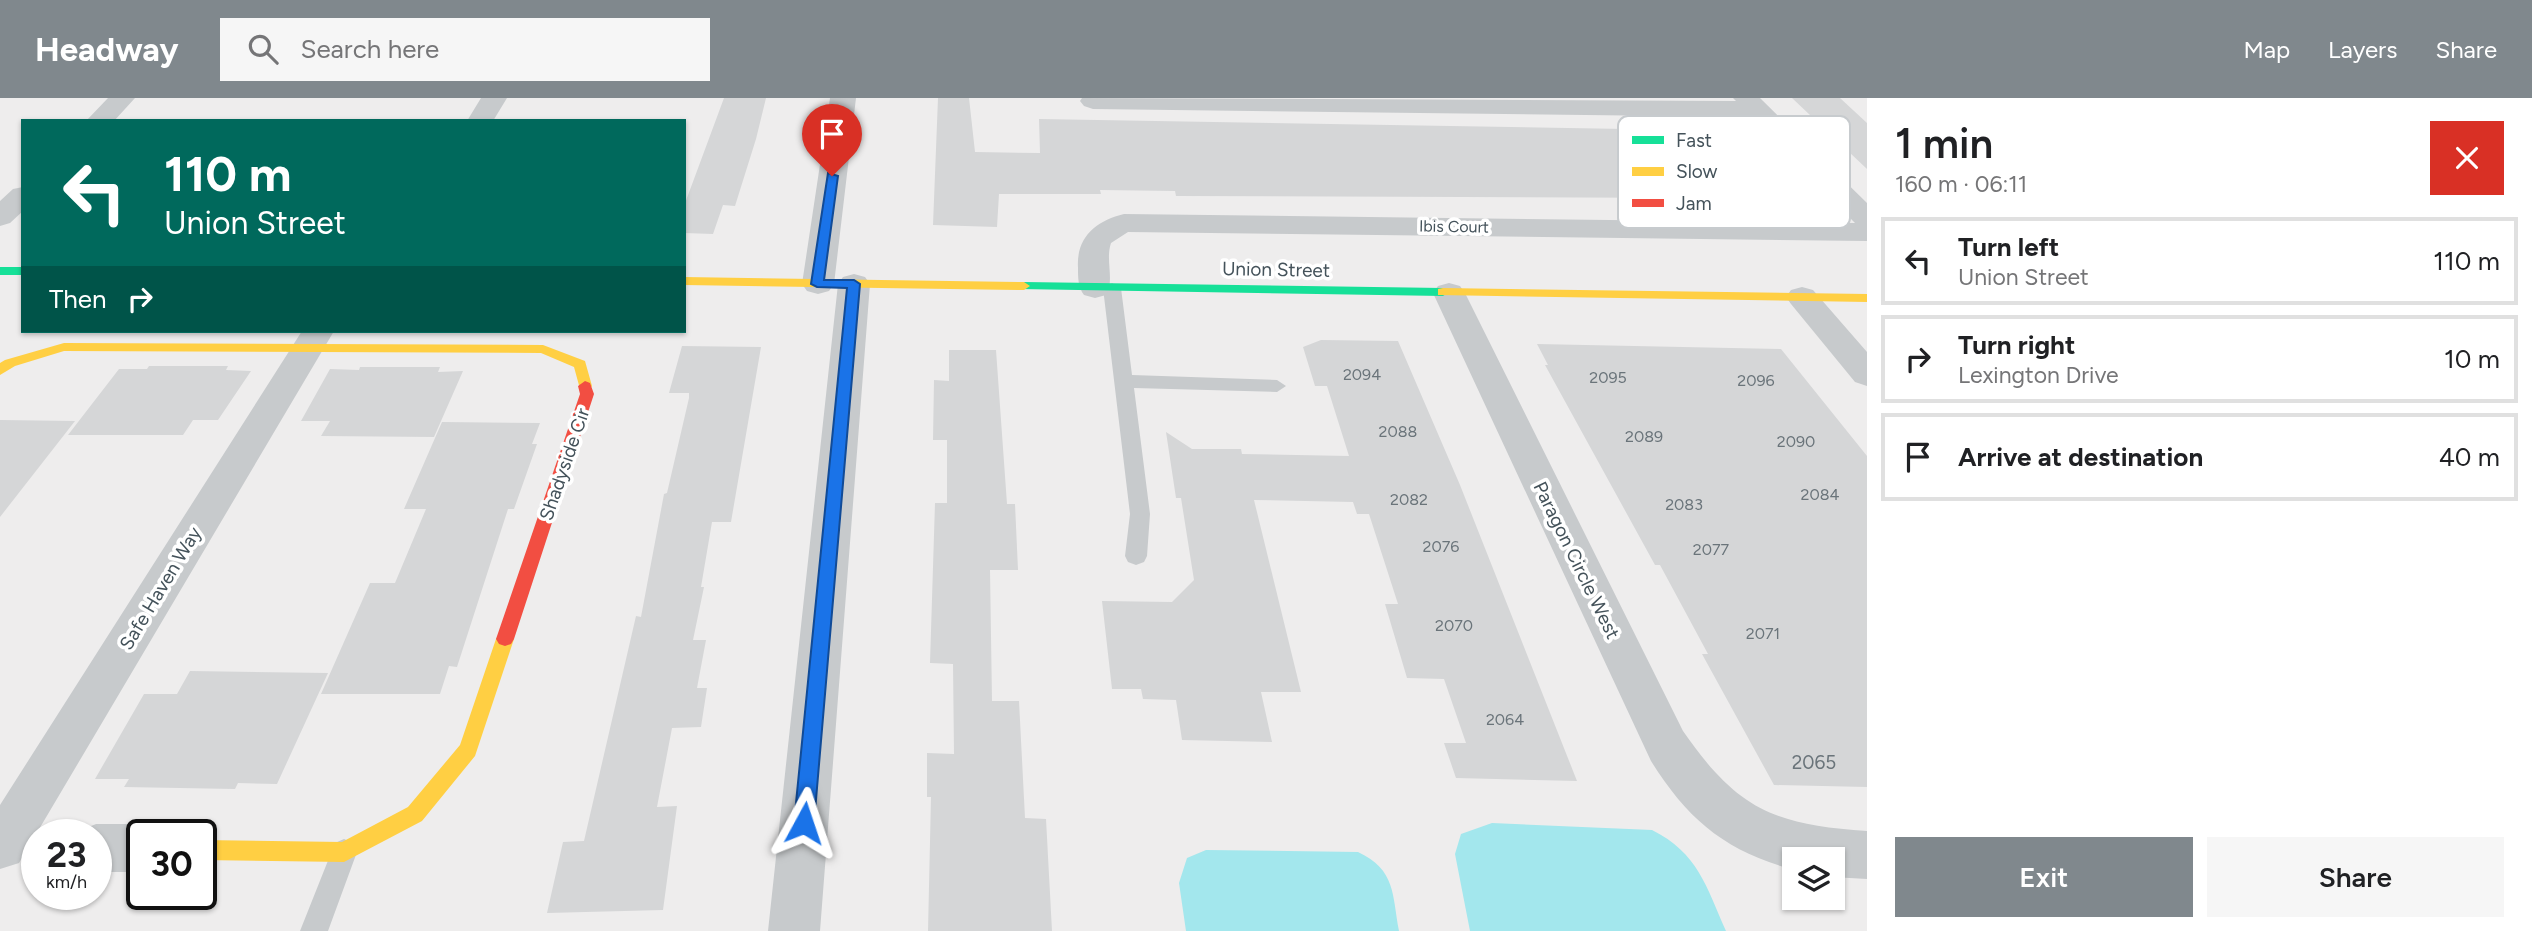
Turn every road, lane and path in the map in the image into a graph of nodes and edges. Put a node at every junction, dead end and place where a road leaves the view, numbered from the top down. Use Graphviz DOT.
graph roads {
  1 [pos="122,98"];
  2 [pos="494,98"];
  3 [pos="843,98"];
  4 [pos="1093,101"];
  5 [pos="1752,103"];
  6 [pos="1765,116"];
  7 [pos="101,119"];
  8 [pos="481,119"];
  9 [pos="21,197"];
  10 [pos="1850,202"];
  11 [pos="0,217"];
  12 [pos="1867,219"];
  13 [pos="1867,232"];
  14 [pos="0,271"];
  15 [pos="21,271"];
  16 [pos="686,281"];
  17 [pos="836,284"];
  18 [pos="1103,288"];
  19 [pos="1449,293"];
  20 [pos="1802,297"];
  21 [pos="1867,298"];
  22 [pos="313,339"];
  23 [pos="0,370"];
  24 [pos="1867,374"];
  25 [pos="1125,381"];
  26 [pos="1277,386"];
  27 [pos="1136,556"];
  28 [pos="13,846"];
  29 [pos="217,850"];
  30 [pos="344,852"];
  31 [pos="1867,855"];
  32 [pos="314,931"];
  33 [pos="794,931"];
  1 -- 7 [label="street"];
  2 -- 8 [label="street"];
  3 -- 17 [label="street"];
  4 -- 5 [label="street"];
  5 -- 6 [label="street"];
  9 -- 11 [label="street"];
  10 -- 12 [label="street"];
  13 -- 18 [label="street, Ibis Court"];
  14 -- 15 [label="street"];
  16 -- 17 [label="street, Union Street"];
  17 -- 18 [label="street, Union Street"];
  17 -- 33 [label="street"];
  18 -- 19 [label="street, Union Street"];
  18 -- 25 [label="lane"];
  19 -- 20 [label="street, Union Street"];
  19 -- 31 [label="street, Paragon Circle West"];
  20 -- 21 [label="street, Union Street"];
  20 -- 24 [label="street"];
  22 -- 23 [label="street, Shadyside Cir"];
  22 -- 28 [label="street, Safe Haven Way"];
  22 -- 30 [label="street, Shadyside Cir"];
  25 -- 26 [label="lane"];
  25 -- 27 [label="lane"];
  29 -- 30 [label="street, Shadyside Cir"];
  30 -- 32 [label="lane"];
}
